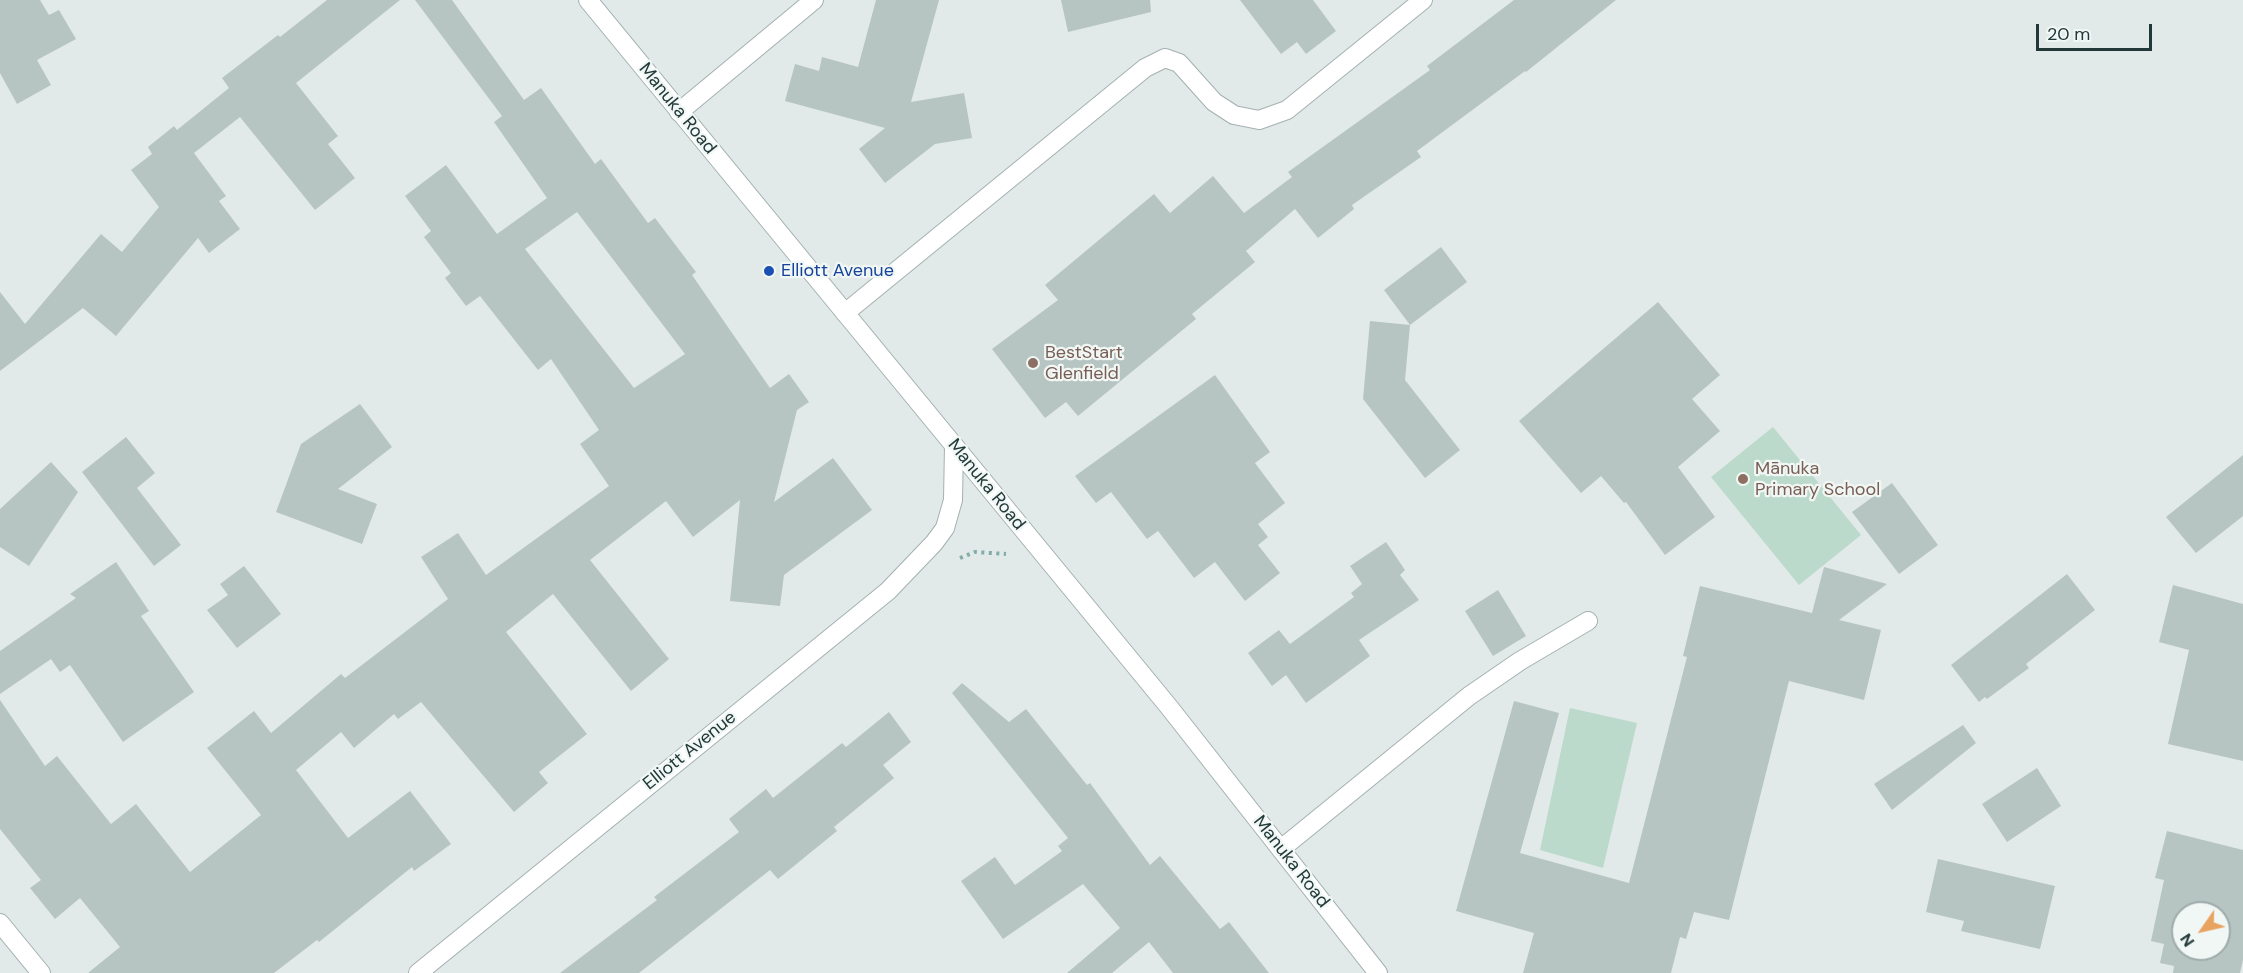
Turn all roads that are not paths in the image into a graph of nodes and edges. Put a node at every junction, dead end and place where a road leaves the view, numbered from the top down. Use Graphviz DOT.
graph roads {
  1 [pos="588,0"];
  2 [pos="814,0"];
  3 [pos="1423,0"];
  4 [pos="679,112"];
  5 [pos="845,312"];
  6 [pos="954,446"];
  7 [pos="1588,621"];
  8 [pos="1281,849"];
  9 [pos="0,923"];
  10 [pos="41,973"];
  11 [pos="418,973"];
  12 [pos="1378,973"];
  1 -- 4 [label="street, Manuka Road"];
  2 -- 4 [label="street"];
  3 -- 5 [label="street"];
  4 -- 5 [label="street, Manuka Road"];
  5 -- 6 [label="street, Manuka Road"];
  6 -- 8 [label="street, Manuka Road"];
  6 -- 11 [label="street, Elliott Avenue"];
  7 -- 8 [label="street"];
  8 -- 12 [label="street, Manuka Road"];
  9 -- 10 [label="street"];
}
